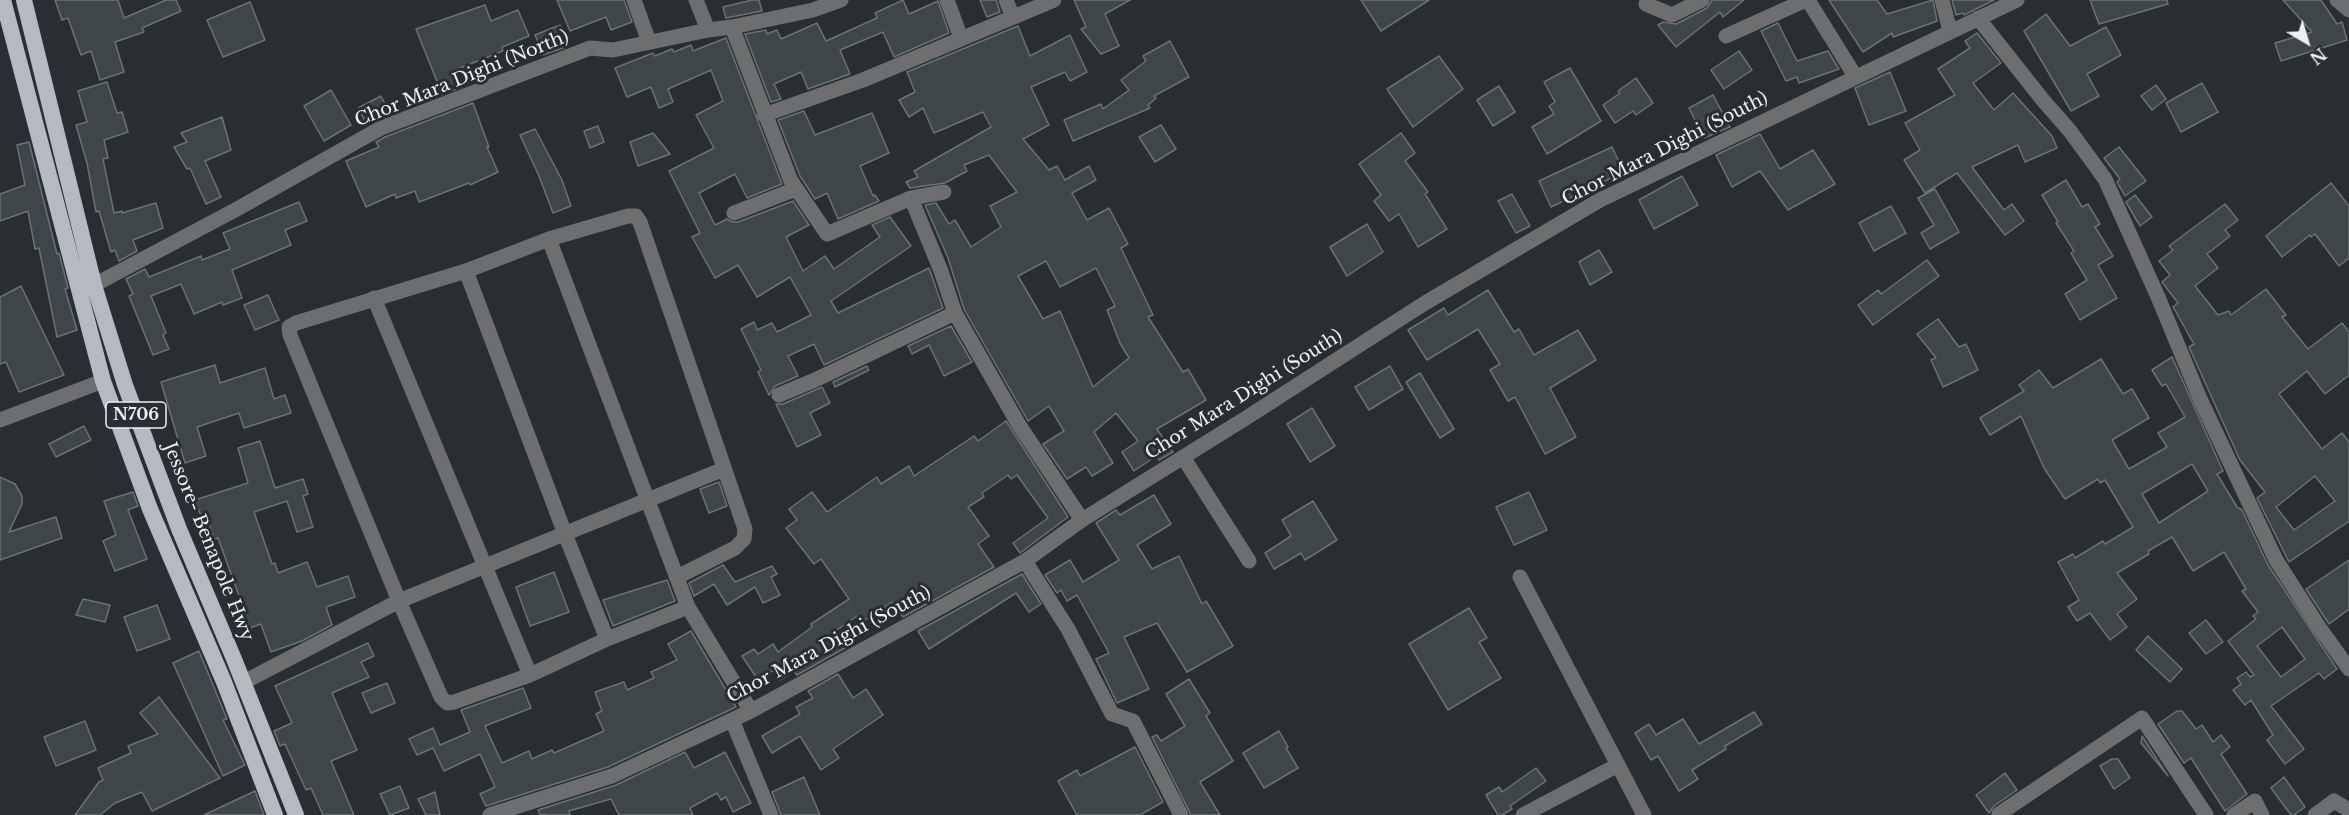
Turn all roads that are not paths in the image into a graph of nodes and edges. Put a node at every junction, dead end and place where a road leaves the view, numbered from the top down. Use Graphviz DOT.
graph roads {
  1 [pos="24,0"];
  2 [pos="634,0"];
  3 [pos="696,0"];
  4 [pos="841,0"];
  5 [pos="946,0"];
  6 [pos="1006,0"];
  7 [pos="1054,0"];
  8 [pos="1702,0"];
  9 [pos="1807,0"];
  10 [pos="1942,0"];
  11 [pos="2017,0"];
  12 [pos="2337,0"];
  13 [pos="1646,4"];
  14 [pos="3,5"];
  15 [pos="811,5"];
  16 [pos="2349,10"];
  17 [pos="1013,17"];
  18 [pos="1977,18"];
  19 [pos="732,27"];
  20 [pos="708,30"];
  21 [pos="1950,31"];
  22 [pos="1726,36"];
  23 [pos="961,38"];
  24 [pos="649,42"];
  25 [pos="1855,76"];
  26 [pos="764,115"];
  27 [pos="796,189"];
  28 [pos="944,192"];
  29 [pos="911,198"];
  30 [pos="734,213"];
  31 [pos="549,239"];
  32 [pos="466,271"];
  33 [pos="94,285"];
  34 [pos="374,298"];
  35 [pos="955,314"];
  36 [pos="103,381"];
  37 [pos="779,395"];
  38 [pos="0,420"];
  39 [pos="1183,457"];
  40 [pos="724,469"];
  41 [pos="649,499"];
  42 [pos="1082,520"];
  43 [pos="565,534"];
  44 [pos="1025,561"];
  45 [pos="1249,561"];
  46 [pos="484,565"];
  47 [pos="677,577"];
  48 [pos="1520,577"];
  49 [pos="399,601"];
  50 [pos="688,607"];
  51 [pos="608,639"];
  52 [pos="2349,669"];
  53 [pos="530,675"];
  54 [pos="244,682"];
  55 [pos="751,711"];
  56 [pos="732,720"];
  57 [pos="1618,765"];
  58 [pos="2349,810"];
  59 [pos="1999,814"];
  60 [pos="274,815"];
  61 [pos="296,815"];
  62 [pos="490,815"];
  63 [pos="771,815"];
  64 [pos="1181,815"];
  65 [pos="1523,815"];
  66 [pos="1644,815"];
  67 [pos="2206,815"];
  68 [pos="2234,815"];
  69 [pos="2262,815"];
  70 [pos="2315,815"];
  1 -- 33 [label="highway, Jessore- Benapole Hwy / N706"];
  2 -- 24 [label="street"];
  3 -- 20 [label="street"];
  4 -- 15 [label="street, Chor Mara Dighi (North)"];
  5 -- 23 [label="street"];
  6 -- 17 [label="street"];
  7 -- 17 [label="street"];
  8 -- 13 [label="street"];
  9 -- 22 [label="street"];
  9 -- 25 [label="street"];
  10 -- 21 [label="street"];
  11 -- 18 [label="street, Chor Mara Dighi (South)"];
  12 -- 16 [label="street"];
  14 -- 36 [label="highway, N706"];
  15 -- 19 [label="street, Chor Mara Dighi (North)"];
  17 -- 23 [label="street"];
  18 -- 21 [label="street, Chor Mara Dighi (South)"];
  18 -- 52 [label="street"];
  19 -- 20 [label="street, Chor Mara Dighi (North)"];
  19 -- 26 [label="street"];
  20 -- 24 [label="street, Chor Mara Dighi (North)"];
  21 -- 25 [label="street, Chor Mara Dighi (South)"];
  23 -- 26 [label="street"];
  24 -- 33 [label="street, Chor Mara Dighi (North)"];
  25 -- 39 [label="street, Chor Mara Dighi (South)"];
  26 -- 27 [label="street"];
  27 -- 29 [label="street"];
  27 -- 30 [label="street"];
  28 -- 29 [label="street"];
  29 -- 35 [label="street"];
  31 -- 32 [label="street"];
  31 -- 40 [label="street"];
  31 -- 41 [label="street"];
  32 -- 34 [label="street"];
  32 -- 43 [label="street"];
  33 -- 54 [label="highway, Jessore- Benapole Hwy / N706"];
  34 -- 46 [label="street"];
  34 -- 49 [label="street"];
  35 -- 37 [label="street"];
  35 -- 42 [label="street"];
  36 -- 38 [label="street"];
  36 -- 60 [label="highway, N706"];
  39 -- 42 [label="street, Chor Mara Dighi (South)"];
  39 -- 45 [label="street"];
  40 -- 41 [label="street"];
  40 -- 47 [label="street"];
  41 -- 43 [label="street"];
  41 -- 47 [label="street"];
  42 -- 44 [label="street, Chor Mara Dighi (South)"];
  43 -- 46 [label="street"];
  43 -- 51 [label="street"];
  44 -- 55 [label="street, Chor Mara Dighi (South)"];
  44 -- 64 [label="street"];
  46 -- 49 [label="street"];
  46 -- 53 [label="street"];
  47 -- 50 [label="street"];
  48 -- 57 [label="street"];
  49 -- 53 [label="street"];
  49 -- 54 [label="street"];
  50 -- 51 [label="street"];
  50 -- 55 [label="street"];
  51 -- 53 [label="street"];
  54 -- 61 [label="highway, Jessore- Benapole Hwy / N706"];
  55 -- 56 [label="street, Chor Mara Dighi (South)"];
  56 -- 62 [label="street, Chor Mara Dighi (South)"];
  56 -- 63 [label="street"];
  57 -- 65 [label="street"];
  57 -- 66 [label="street"];
  58 -- 70 [label="street"];
  59 -- 67 [label="street"];
  68 -- 69 [label="street"];
}
